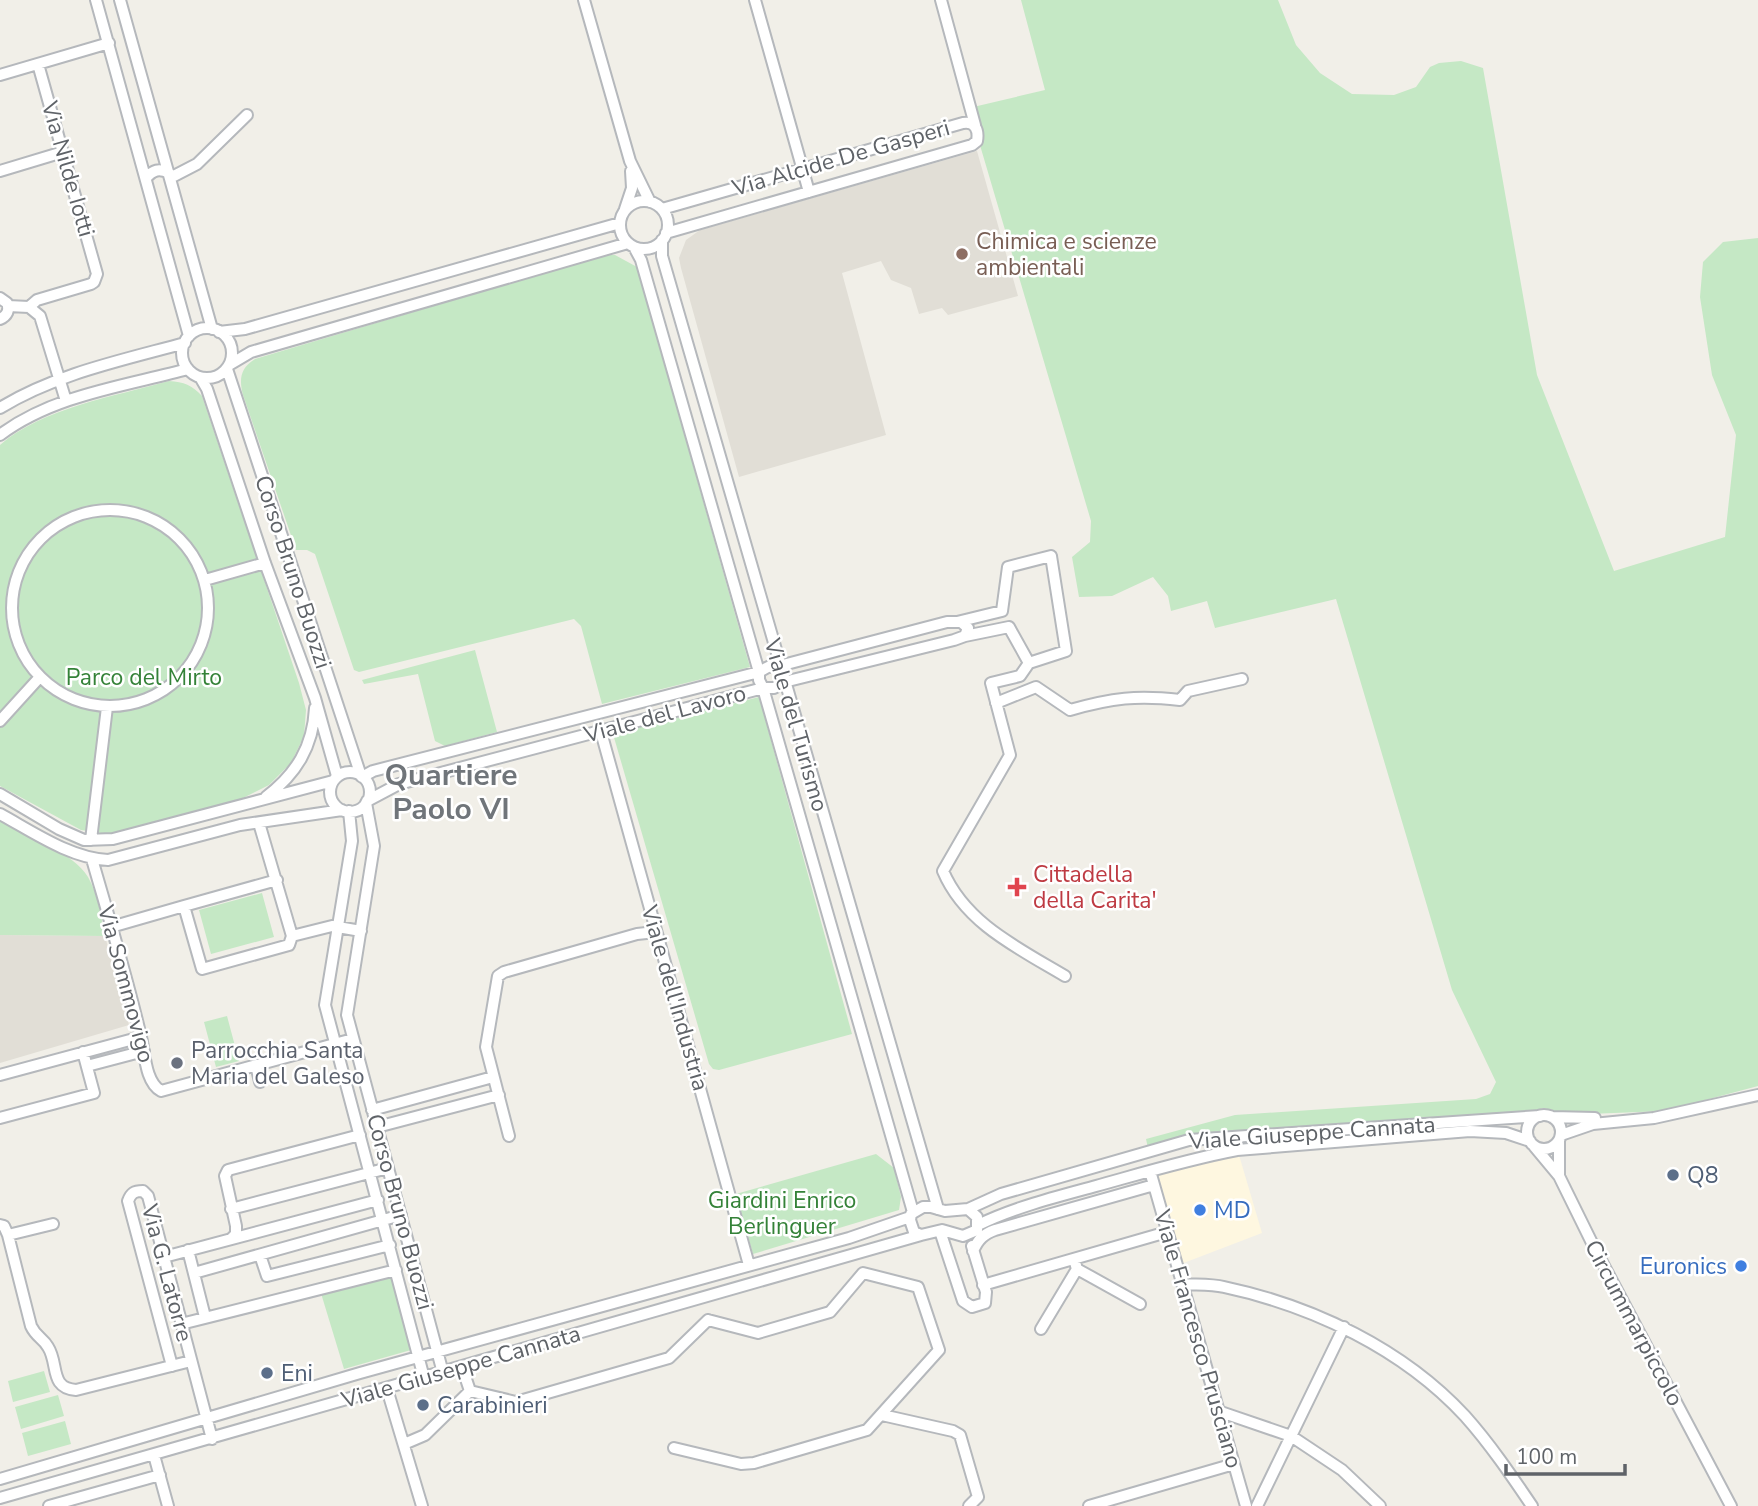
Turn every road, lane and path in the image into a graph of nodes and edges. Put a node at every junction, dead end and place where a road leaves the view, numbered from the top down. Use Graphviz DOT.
graph roads {
  1 [pos="96,0"];
  2 [pos="120,0"];
  3 [pos="584,0"];
  4 [pos="755,0"];
  5 [pos="941,0"];
  6 [pos="127,23"];
  7 [pos="105,30"];
  8 [pos="132,44"];
  9 [pos="110,47"];
  10 [pos="38,64"];
  11 [pos="0,75"];
  12 [pos="247,115"];
  13 [pos="975,125"];
  14 [pos="63,152"];
  15 [pos="630,161"];
  16 [pos="802,169"];
  17 [pos="0,171"];
  18 [pos="171,180"];
  19 [pos="147,183"];
  20 [pos="809,191"];
  21 [pos="650,202"];
  22 [pos="625,209"];
  23 [pos="662,209"];
  24 [pos="620,223"];
  25 [pos="664,236"];
  26 [pos="631,245"];
  27 [pos="4,302"];
  28 [pos="29,307"];
  29 [pos="0,319"];
  30 [pos="216,330"];
  31 [pos="187,340"];
  32 [pos="228,367"];
  33 [pos="188,369"];
  34 [pos="200,377"];
  35 [pos="60,380"];
  36 [pos="66,401"];
  37 [pos="0,408"];
  38 [pos="0,435"];
  39 [pos="282,538"];
  40 [pos="259,545"];
  41 [pos="265,563"];
  42 [pos="294,576"];
  43 [pos="205,580"];
  44 [pos="272,584"];
  45 [pos="957,622"];
  46 [pos="965,636"];
  47 [pos="1029,663"];
  48 [pos="779,666"];
  49 [pos="759,672"];
  50 [pos="39,678"];
  51 [pos="1242,679"];
  52 [pos="784,682"];
  53 [pos="763,688"];
  54 [pos="315,698"];
  55 [pos="996,702"];
  56 [pos="107,707"];
  57 [pos="0,721"];
  58 [pos="601,732"];
  59 [pos="362,776"];
  60 [pos="335,779"];
  61 [pos="0,794"];
  62 [pos="264,799"];
  63 [pos="366,802"];
  64 [pos="345,811"];
  65 [pos="0,814"];
  66 [pos="259,822"];
  67 [pos="91,840"];
  68 [pos="92,859"];
  69 [pos="276,880"];
  70 [pos="842,882"];
  71 [pos="821,887"];
  72 [pos="184,906"];
  73 [pos="338,926"];
  74 [pos="111,927"];
  75 [pos="360,931"];
  76 [pos="656,932"];
  77 [pos="292,936"];
  78 [pos="1065,976"];
  79 [pos="141,1037"];
  80 [pos="353,1038"];
  81 [pos="335,1044"];
  82 [pos="144,1051"];
  83 [pos="83,1052"];
  84 [pos="256,1065"];
  85 [pos="87,1066"];
  86 [pos="0,1074"];
  87 [pos="494,1077"];
  88 [pos="260,1082"];
  89 [pos="901,1087"];
  90 [pos="881,1093"];
  91 [pos="499,1095"];
  92 [pos="1758,1095"];
  93 [pos="372,1110"];
  94 [pos="1545,1116"];
  95 [pos="0,1118"];
  96 [pos="1654,1118"];
  97 [pos="377,1127"];
  98 [pos="360,1135"];
  99 [pos="509,1136"];
  100 [pos="1560,1138"];
  101 [pos="1532,1144"];
  102 [pos="388,1168"];
  103 [pos="1150,1171"];
  104 [pos="370,1173"];
  105 [pos="1559,1176"];
  106 [pos="1154,1185"];
  107 [pos="378,1200"];
  108 [pos="232,1209"];
  109 [pos="938,1209"];
  110 [pos="968,1209"];
  111 [pos="401,1215"];
  112 [pos="912,1215"];
  113 [pos="383,1220"];
  114 [pos="53,1224"];
  115 [pos="0,1225"];
  116 [pos="978,1225"];
  117 [pos="940,1231"];
  118 [pos="1167,1232"];
  119 [pos="8,1235"];
  120 [pos="921,1235"];
  121 [pos="970,1235"];
  122 [pos="230,1239"];
  123 [pos="390,1245"];
  124 [pos="188,1250"];
  125 [pos="973,1251"];
  126 [pos="857,1254"];
  127 [pos="260,1255"];
  128 [pos="164,1256"];
  129 [pos="1075,1264"];
  130 [pos="749,1265"];
  131 [pos="396,1270"];
  132 [pos="194,1273"];
  133 [pos="863,1273"];
  134 [pos="1182,1284"];
  135 [pos="983,1285"];
  136 [pos="702,1298"];
  137 [pos="1140,1304"];
  138 [pos="205,1317"];
  139 [pos="708,1320"];
  140 [pos="181,1324"];
  141 [pos="1344,1327"];
  142 [pos="1041,1329"];
  143 [pos="437,1351"];
  144 [pos="418,1357"];
  145 [pos="191,1361"];
  146 [pos="172,1366"];
  147 [pos="462,1367"];
  148 [pos="443,1373"];
  149 [pos="424,1378"];
  150 [pos="387,1389"];
  151 [pos="470,1391"];
  152 [pos="1218,1411"];
  153 [pos="882,1415"];
  154 [pos="206,1418"];
  155 [pos="1291,1436"];
  156 [pos="212,1439"];
  157 [pos="404,1444"];
  158 [pos="674,1448"];
  159 [pos="154,1455"];
  160 [pos="1234,1464"];
  161 [pos="160,1475"];
  162 [pos="0,1479"];
  163 [pos="0,1498"];
  164 [pos="53,1506"];
  165 [pos="168,1506"];
  166 [pos="422,1506"];
  167 [pos="970,1506"];
  168 [pos="1089,1506"];
  169 [pos="1246,1506"];
  170 [pos="1258,1506"];
  171 [pos="1380,1506"];
  172 [pos="1532,1506"];
  173 [pos="1731,1506"];
  1 -- 7 [label="street"];
  2 -- 6 [label="street"];
  3 -- 15 [label="street"];
  4 -- 16 [label="street"];
  5 -- 13 [label="street"];
  6 -- 7 [label="street"];
  6 -- 8 [label="street"];
  7 -- 9 [label="street"];
  8 -- 9 [label="street"];
  8 -- 18 [label="street"];
  9 -- 10 [label="street"];
  9 -- 19 [label="street"];
  10 -- 11 [label="street"];
  10 -- 14 [label="street, Via Nilde Iotti"];
  12 -- 18 [label="street"];
  13 -- 16 [label="street, Via Alcide De Gasperi"];
  13 -- 20 [label="street, Via Alcide De Gasperi"];
  14 -- 17 [label="street"];
  14 -- 28 [label="street, Via Nilde Iotti"];
  15 -- 21 [label="street"];
  15 -- 22 [label="street"];
  16 -- 20 [label="street"];
  16 -- 23 [label="street, Via Alcide De Gasperi"];
  18 -- 19 [label="street"];
  18 -- 19 [label="street"];
  18 -- 30 [label="street"];
  19 -- 31 [label="street"];
  20 -- 25 [label="street, Via Alcide De Gasperi"];
  21 -- 22 [label="street"];
  21 -- 23 [label="street"];
  22 -- 24 [label="street"];
  23 -- 25 [label="street"];
  24 -- 26 [label="street"];
  24 -- 30 [label="street"];
  25 -- 26 [label="street"];
  25 -- 48 [label="street, Viale del Turismo"];
  26 -- 32 [label="street"];
  26 -- 49 [label="street, Viale del Turismo"];
  27 -- 28 [label="street"];
  27 -- 29 [label="street"];
  28 -- 35 [label="street"];
  30 -- 31 [label="street"];
  30 -- 32 [label="street"];
  31 -- 33 [label="street"];
  31 -- 35 [label="street"];
  32 -- 34 [label="street"];
  32 -- 39 [label="street, Corso Bruno Buozzi"];
  33 -- 34 [label="street"];
  33 -- 36 [label="street"];
  34 -- 40 [label="street, Corso Bruno Buozzi"];
  35 -- 36 [label="street"];
  35 -- 37 [label="street"];
  36 -- 38 [label="street"];
  39 -- 40 [label="street"];
  39 -- 42 [label="street, Corso Bruno Buozzi"];
  40 -- 41 [label="street, Corso Bruno Buozzi"];
  41 -- 43 [label="street"];
  41 -- 44 [label="street, Corso Bruno Buozzi"];
  42 -- 44 [label="street"];
  42 -- 59 [label="street, Corso Bruno Buozzi"];
  43 -- 50 [label="street"];
  43 -- 56 [label="street"];
  44 -- 54 [label="street, Corso Bruno Buozzi"];
  45 -- 46 [label="street"];
  45 -- 47 [label="street, Viale del Lavoro"];
  45 -- 48 [label="street, Viale del Lavoro"];
  46 -- 47 [label="street, Viale del Lavoro"];
  46 -- 52 [label="street, Viale del Lavoro"];
  47 -- 55 [label="street"];
  48 -- 49 [label="street, Viale del Lavoro"];
  48 -- 52 [label="street, Viale del Turismo"];
  49 -- 53 [label="street, Viale del Turismo"];
  49 -- 59 [label="street, Viale del Lavoro"];
  50 -- 56 [label="street"];
  50 -- 57 [label="street"];
  51 -- 55 [label="street"];
  52 -- 53 [label="street, Viale del Lavoro"];
  52 -- 70 [label="street, Viale del Turismo"];
  53 -- 58 [label="street, Viale del Lavoro"];
  53 -- 71 [label="street, Viale del Turismo"];
  54 -- 60 [label="street, Corso Bruno Buozzi"];
  54 -- 62 [label="street"];
  55 -- 78 [label="street"];
  56 -- 67 [label="street"];
  58 -- 63 [label="street, Viale del Lavoro"];
  58 -- 76 [label="street, Viale dell'Industria"];
  59 -- 60 [label="street"];
  59 -- 63 [label="street"];
  60 -- 62 [label="street"];
  60 -- 64 [label="street"];
  61 -- 67 [label="street"];
  62 -- 67 [label="street"];
  63 -- 64 [label="street"];
  63 -- 75 [label="street, Corso Bruno Buozzi"];
  64 -- 66 [label="street"];
  64 -- 73 [label="street, Corso Bruno Buozzi"];
  65 -- 68 [label="street"];
  66 -- 68 [label="street"];
  66 -- 69 [label="street"];
  68 -- 74 [label="street, Via Sommovigo"];
  69 -- 72 [label="street"];
  69 -- 77 [label="street"];
  70 -- 71 [label="street"];
  70 -- 89 [label="street, Viale del Turismo"];
  71 -- 90 [label="street, Viale del Turismo"];
  72 -- 74 [label="street"];
  72 -- 77 [label="street"];
  73 -- 75 [label="street"];
  73 -- 77 [label="street"];
  73 -- 81 [label="street, Corso Bruno Buozzi"];
  74 -- 79 [label="street, Via Sommovigo"];
  75 -- 80 [label="street, Corso Bruno Buozzi"];
  76 -- 87 [label="street"];
  76 -- 130 [label="street, Viale dell'Industria"];
  79 -- 82 [label="street, Via Sommovigo"];
  79 -- 83 [label="street"];
  80 -- 81 [label="street, Via Sommovigo"];
  80 -- 93 [label="street, Corso Bruno Buozzi"];
  81 -- 84 [label="street, Via Sommovigo"];
  81 -- 98 [label="street, Corso Bruno Buozzi"];
  82 -- 84 [label="street, Via Sommovigo"];
  82 -- 85 [label="street"];
  83 -- 85 [label="street"];
  83 -- 86 [label="street"];
  84 -- 88 [label="street"];
  85 -- 95 [label="street"];
  87 -- 91 [label="street"];
  87 -- 93 [label="street"];
  89 -- 90 [label="street"];
  89 -- 109 [label="street, Viale del Turismo"];
  90 -- 112 [label="street, Viale del Turismo"];
  91 -- 97 [label="street"];
  91 -- 99 [label="street"];
  92 -- 96 [label="street, Viale Giuseppe Cannata"];
  93 -- 97 [label="street, Corso Bruno Buozzi"];
  94 -- 96 [label="street, Viale Giuseppe Cannata"];
  94 -- 100 [label="street"];
  94 -- 101 [label="street"];
  94 -- 110 [label="street, Viale Giuseppe Cannata"];
  96 -- 100 [label="street, Viale Giuseppe Cannata"];
  97 -- 102 [label="street, Corso Bruno Buozzi"];
  98 -- 104 [label="street, Corso Bruno Buozzi"];
  98 -- 108 [label="street"];
  100 -- 101 [label="street"];
  100 -- 105 [label="street, Circummarpiccolo"];
  101 -- 103 [label="street, Viale Giuseppe Cannata"];
  101 -- 105 [label="street, Circummarpiccolo"];
  102 -- 104 [label="street"];
  102 -- 111 [label="street, Corso Bruno Buozzi"];
  103 -- 106 [label="street, Viale Francesco Prusciano"];
  103 -- 116 [label="street, Viale Giuseppe Cannata"];
  104 -- 107 [label="street, Corso Bruno Buozzi"];
  104 -- 108 [label="street"];
  105 -- 173 [label="street, Circummarpiccolo"];
  106 -- 118 [label="street, Viale Francesco Prusciano"];
  106 -- 125 [label="street"];
  107 -- 113 [label="street, Corso Bruno Buozzi"];
  107 -- 122 [label="street"];
  108 -- 122 [label="street"];
  109 -- 110 [label="street, Viale Giuseppe Cannata"];
  109 -- 112 [label="street, Viale Giuseppe Cannata"];
  110 -- 116 [label="street"];
  111 -- 113 [label="street"];
  111 -- 143 [label="street, Corso Bruno Buozzi"];
  112 -- 120 [label="street"];
  112 -- 130 [label="street, Viale Giuseppe Cannata"];
  113 -- 123 [label="street, Corso Bruno Buozzi"];
  113 -- 127 [label="street"];
  114 -- 119 [label="street"];
  115 -- 119 [label="street"];
  116 -- 121 [label="street, Viale Giuseppe Cannata"];
  117 -- 120 [label="street, Viale Giuseppe Cannata"];
  117 -- 121 [label="street, Viale Giuseppe Cannata"];
  117 -- 135 [label="street"];
  118 -- 129 [label="street"];
  118 -- 134 [label="street, Viale Francesco Prusciano"];
  119 -- 146 [label="street"];
  120 -- 126 [label="street, Viale Giuseppe Cannata"];
  121 -- 125 [label="street"];
  122 -- 124 [label="street"];
  123 -- 127 [label="street"];
  123 -- 131 [label="street, Corso Bruno Buozzi"];
  124 -- 128 [label="street"];
  124 -- 132 [label="street"];
  125 -- 135 [label="street"];
  126 -- 133 [label="street"];
  126 -- 136 [label="street, Viale Giuseppe Cannata"];
  127 -- 132 [label="street"];
  128 -- 140 [label="street, Via G. Latorre"];
  128 -- 146 [label="street, Via G. Latorre"];
  129 -- 135 [label="street"];
  129 -- 137 [label="street"];
  129 -- 142 [label="street"];
  130 -- 143 [label="street, Viale Giuseppe Cannata"];
  131 -- 138 [label="street"];
  131 -- 144 [label="street, Corso Bruno Buozzi"];
  132 -- 138 [label="street"];
  133 -- 139 [label="street"];
  133 -- 153 [label="street"];
  134 -- 141 [label="street"];
  134 -- 152 [label="street, Viale Francesco Prusciano"];
  136 -- 139 [label="street"];
  136 -- 147 [label="street, Viale Giuseppe Cannata"];
  138 -- 140 [label="street"];
  139 -- 151 [label="street"];
  140 -- 145 [label="street, Via G. Latorre"];
  141 -- 155 [label="street"];
  141 -- 172 [label="street"];
  143 -- 144 [label="street, Viale Giuseppe Cannata"];
  143 -- 148 [label="street, Corso Bruno Buozzi"];
  144 -- 149 [label="street, Corso Bruno Buozzi"];
  144 -- 154 [label="street, Viale Giuseppe Cannata"];
  145 -- 146 [label="street"];
  145 -- 154 [label="street, Via G. Latorre"];
  147 -- 148 [label="street, Viale Giuseppe Cannata"];
  147 -- 151 [label="street"];
  148 -- 149 [label="street, Viale Giuseppe Cannata"];
  149 -- 150 [label="street, Viale Giuseppe Cannata"];
  150 -- 156 [label="street, Viale Giuseppe Cannata"];
  150 -- 157 [label="street"];
  151 -- 157 [label="street"];
  152 -- 155 [label="street"];
  152 -- 160 [label="street, Viale Francesco Prusciano"];
  153 -- 158 [label="street"];
  153 -- 167 [label="street"];
  154 -- 156 [label="street, Via G. Latorre"];
  154 -- 162 [label="street, Viale Giuseppe Cannata"];
  155 -- 170 [label="street"];
  155 -- 171 [label="street"];
  156 -- 159 [label="street, Viale Giuseppe Cannata"];
  157 -- 166 [label="street"];
  159 -- 161 [label="street"];
  159 -- 163 [label="street, Viale Giuseppe Cannata"];
  160 -- 168 [label="street"];
  160 -- 169 [label="street, Viale Francesco Prusciano"];
  161 -- 164 [label="street"];
  161 -- 165 [label="street"];
}
